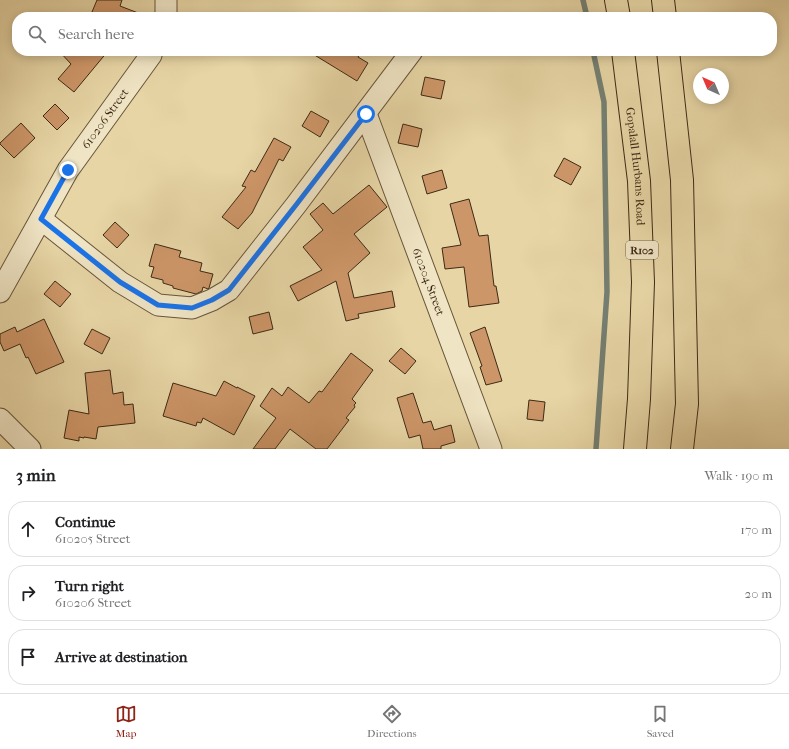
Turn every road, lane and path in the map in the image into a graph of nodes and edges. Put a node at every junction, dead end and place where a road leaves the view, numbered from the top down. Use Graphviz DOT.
graph roads {
  1 [pos="166,0"];
  2 [pos="616,0"];
  3 [pos="663,0"];
  4 [pos="166,12"];
  5 [pos="618,12"];
  6 [pos="664,12"];
  7 [pos="150,56"];
  8 [pos="408,56"];
  9 [pos="624,56"];
  10 [pos="669,56"];
  11 [pos="366,114"];
  12 [pos="41,219"];
  13 [pos="0,292"];
  14 [pos="0,419"];
  15 [pos="30,449"];
  16 [pos="491,449"];
  17 [pos="635,449"];
  18 [pos="682,449"];
  1 -- 4 [label="street"];
  2 -- 5 [label="main road"];
  3 -- 6 [label="main road"];
  7 -- 12 [label="street, 610206 Street"];
  8 -- 11 [label="street"];
  9 -- 17 [label="main road, Gopalall Hurbans Road / R102"];
  10 -- 18 [label="main road"];
  11 -- 12 [label="street"];
  11 -- 16 [label="street, 610204 Street"];
  12 -- 13 [label="street, 610206 Street"];
  14 -- 15 [label="street"];
}
